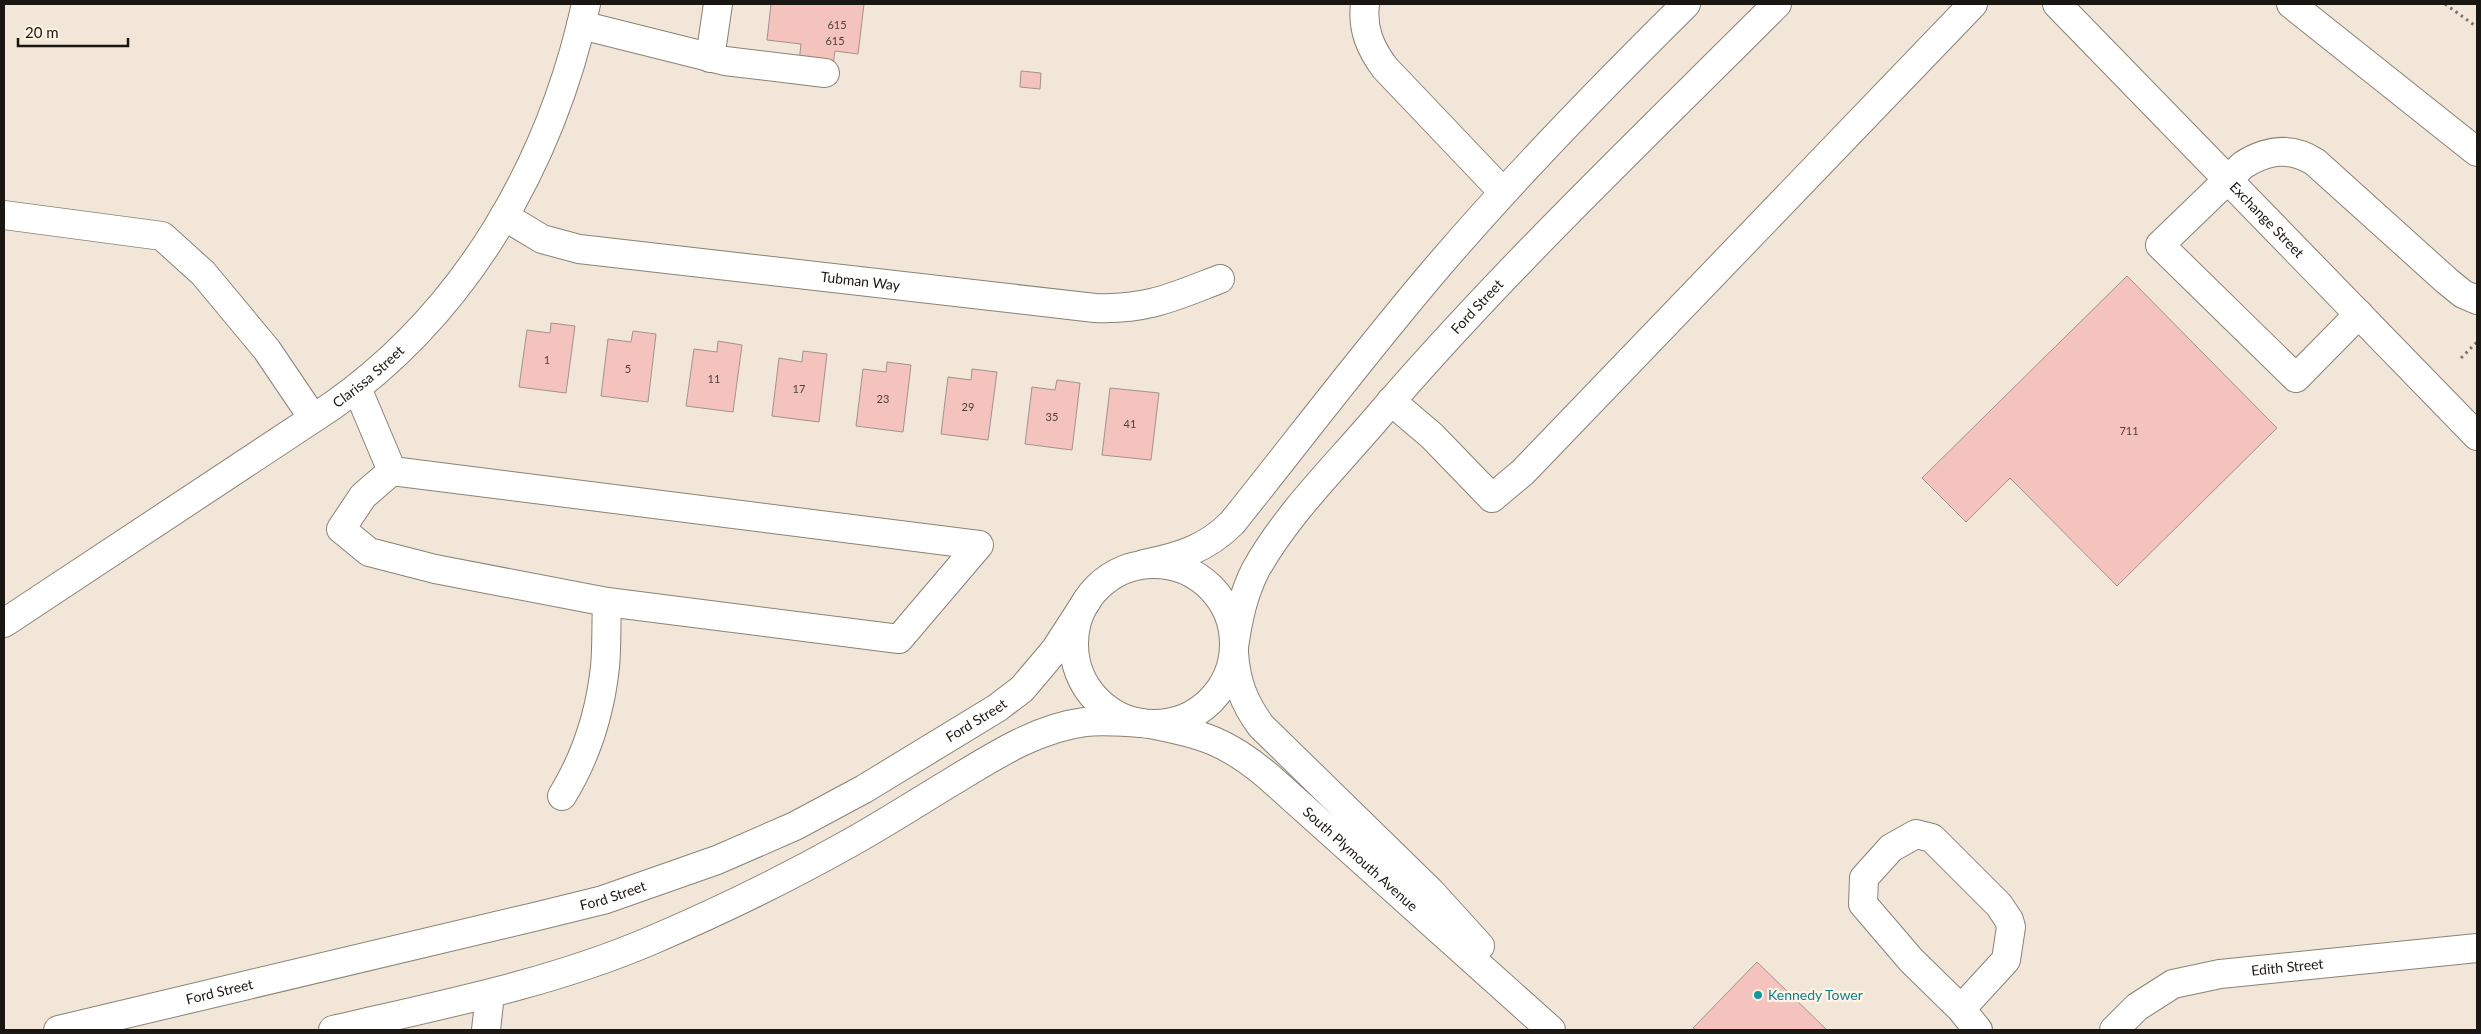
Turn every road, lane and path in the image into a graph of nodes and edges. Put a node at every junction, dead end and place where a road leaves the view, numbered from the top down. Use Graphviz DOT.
graph roads {
  1 [pos="718,4"];
  2 [pos="1366,4"];
  3 [pos="1686,4"];
  4 [pos="1777,4"];
  5 [pos="1973,4"];
  6 [pos="2057,4"];
  7 [pos="2292,4"];
  8 [pos="2445,4"];
  9 [pos="584,14"];
  10 [pos="2477,28"];
  11 [pos="710,58"];
  12 [pos="825,74"];
  13 [pos="2477,152"];
  14 [pos="2228,179"];
  15 [pos="1503,192"];
  16 [pos="4,215"];
  17 [pos="504,216"];
  18 [pos="1220,279"];
  19 [pos="2477,300"];
  20 [pos="2360,314"];
  21 [pos="2477,342"];
  22 [pos="2461,358"];
  23 [pos="357,388"];
  24 [pos="1391,401"];
  25 [pos="313,418"];
  26 [pos="2477,436"];
  27 [pos="392,471"];
  28 [pos="1144,564"];
  29 [pos="1088,599"];
  30 [pos="607,602"];
  31 [pos="4,623"];
  32 [pos="1234,650"];
  33 [pos="1146,723"];
  34 [pos="562,796"];
  35 [pos="2477,948"];
  36 [pos="490,994"];
  37 [pos="1961,1009"];
  38 [pos="58,1030"];
  39 [pos="333,1030"];
  40 [pos="486,1030"];
  41 [pos="1551,1030"];
  42 [pos="1557,1030"];
  43 [pos="1978,1030"];
  44 [pos="2114,1030"];
  1 -- 11 [label="main road"];
  2 -- 15 [label="main road"];
  3 -- 15 [label="main road"];
  4 -- 24 [label="main road, Ford Street"];
  5 -- 24 [label="main road"];
  6 -- 14 [label="main road, Exchange Street"];
  7 -- 13 [label="main road"];
  8 -- 10 [label="path"];
  9 -- 11 [label="main road"];
  9 -- 17 [label="main road, Clarissa Street"];
  11 -- 12 [label="main road"];
  14 -- 19 [label="main road"];
  14 -- 20 [label="main road, Exchange Street"];
  14 -- 20 [label="main road"];
  15 -- 28 [label="main road"];
  16 -- 25 [label="main road"];
  17 -- 18 [label="main road, Tubman Way"];
  17 -- 23 [label="main road, Clarissa Street"];
  20 -- 26 [label="main road, Exchange Street"];
  21 -- 22 [label="path"];
  23 -- 25 [label="main road, Clarissa Street"];
  23 -- 27 [label="main road"];
  24 -- 32 [label="main road, Ford Street"];
  25 -- 31 [label="main road, Clarissa Street"];
  27 -- 30 [label="main road"];
  27 -- 30 [label="main road"];
  28 -- 29 [label="main road"];
  28 -- 32 [label="main road"];
  29 -- 33 [label="main road"];
  29 -- 38 [label="main road, Ford Street"];
  30 -- 34 [label="main road"];
  32 -- 33 [label="main road"];
  32 -- 42 [label="main road, South Plymouth Avenue"];
  33 -- 36 [label="main road"];
  33 -- 41 [label="main road, South Plymouth Avenue"];
  35 -- 44 [label="main road, Edith Street"];
  36 -- 39 [label="main road"];
  36 -- 40 [label="main road"];
  37 -- 37 [label="main road"];
  37 -- 43 [label="main road"];
}
